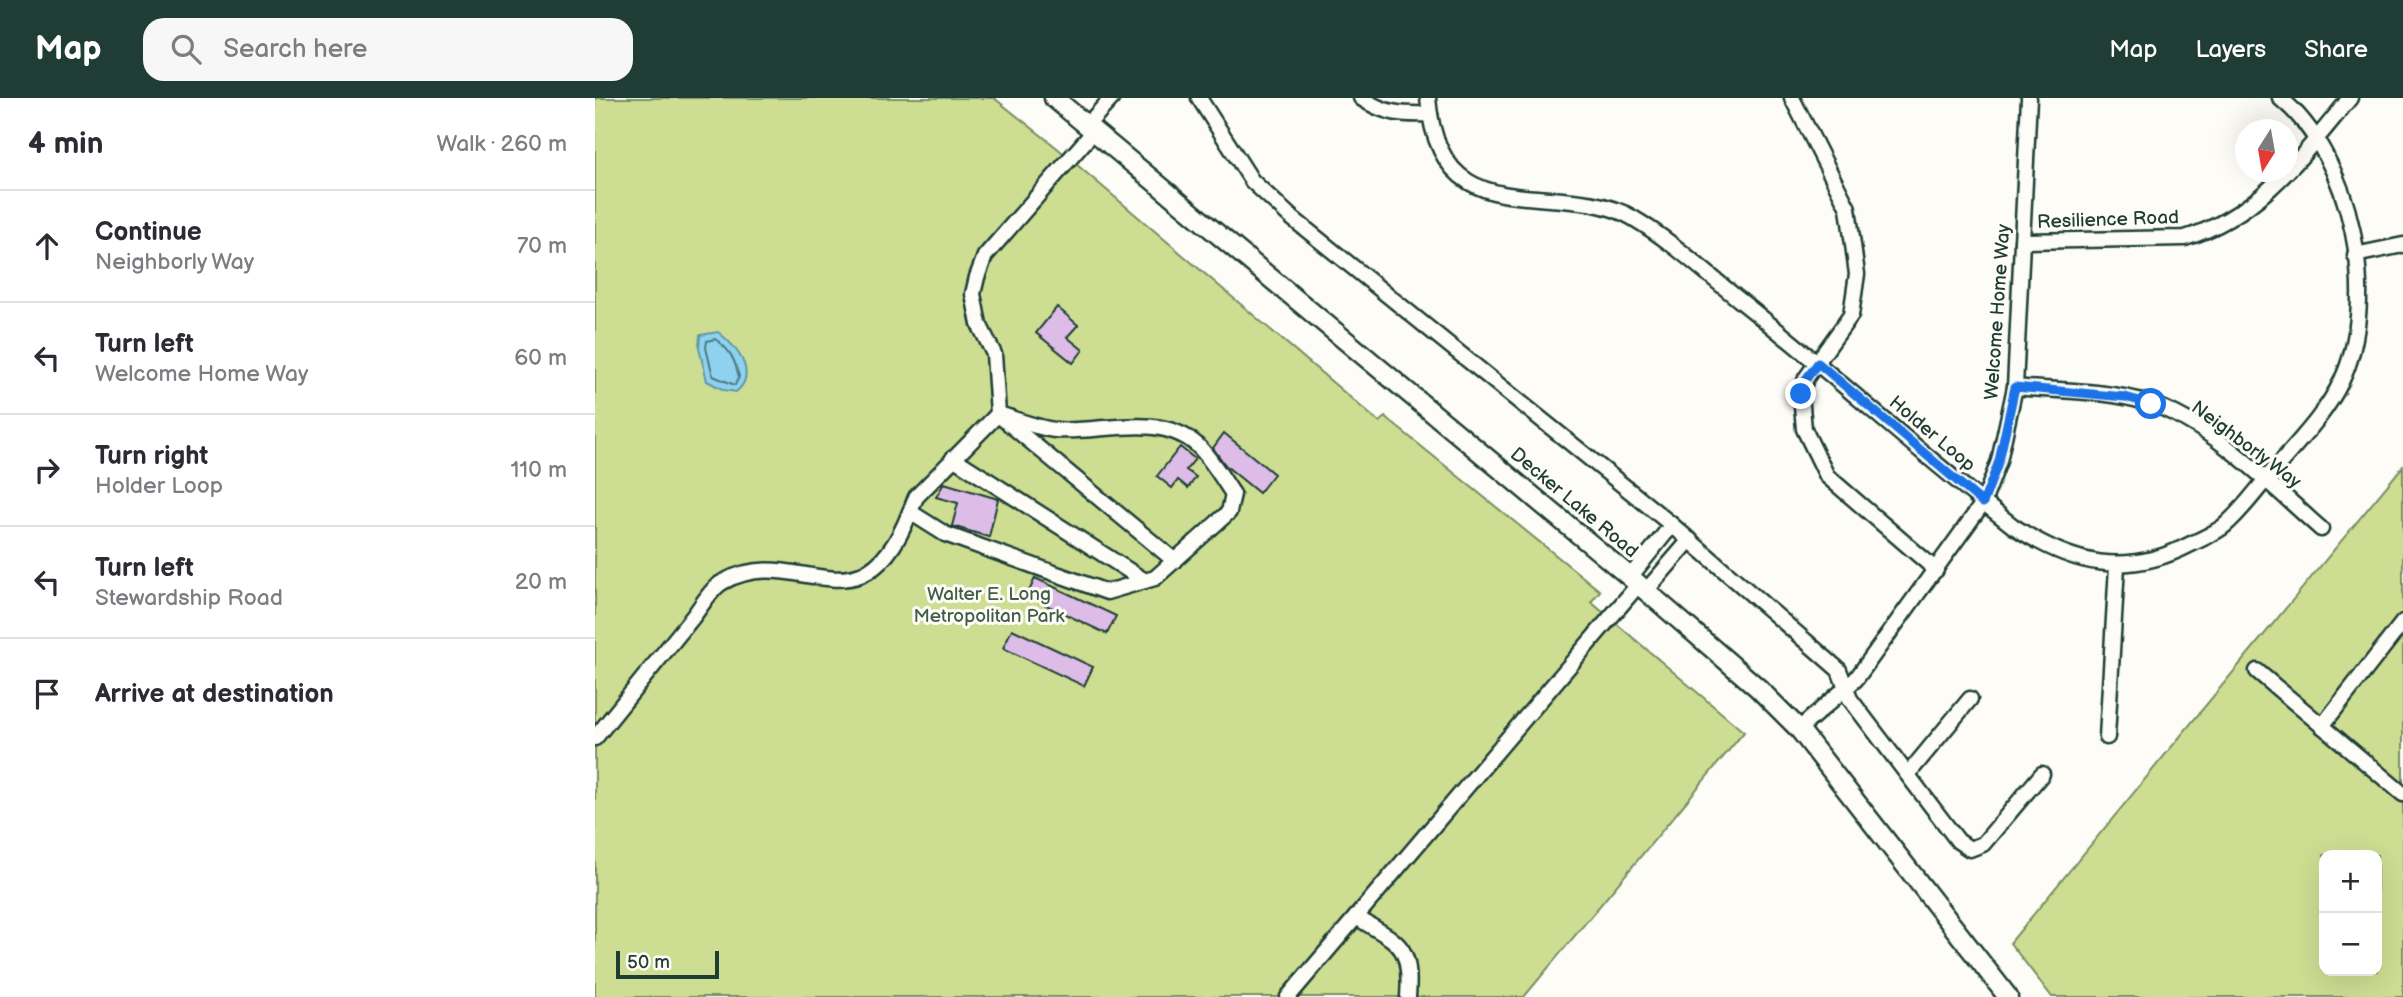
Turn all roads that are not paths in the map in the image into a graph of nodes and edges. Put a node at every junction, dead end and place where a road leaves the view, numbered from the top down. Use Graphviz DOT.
graph roads {
  1 [pos="1054,98"];
  2 [pos="1112,98"];
  3 [pos="1199,98"];
  4 [pos="1361,98"];
  5 [pos="1428,98"];
  6 [pos="1791,98"];
  7 [pos="2029,98"];
  8 [pos="2280,98"];
  9 [pos="2350,98"];
  10 [pos="1430,114"];
  11 [pos="1091,128"];
  12 [pos="2318,137"];
  13 [pos="2022,241"];
  14 [pos="2403,245"];
  15 [pos="2355,254"];
  16 [pos="1818,363"];
  17 [pos="2015,387"];
  18 [pos="998,414"];
  19 [pos="953,458"];
  20 [pos="2265,480"];
  21 [pos="1983,503"];
  22 [pos="910,512"];
  23 [pos="1672,525"];
  24 [pos="2321,529"];
  25 [pos="1690,540"];
  26 [pos="1175,561"];
  27 [pos="2116,566"];
  28 [pos="1936,570"];
  29 [pos="1146,581"];
  30 [pos="1638,585"];
  31 [pos="2403,622"];
  32 [pos="2257,671"];
  33 [pos="1846,688"];
  34 [pos="1970,699"];
  35 [pos="2322,726"];
  36 [pos="1799,729"];
  37 [pos="2107,737"];
  38 [pos="595,738"];
  39 [pos="1907,774"];
  40 [pos="2042,774"];
  41 [pos="2403,794"];
  42 [pos="1356,917"];
  43 [pos="1288,997"];
  44 [pos="1408,997"];
  45 [pos="2008,997"];
  1 -- 11 [label="main road, Decker Lake Road"];
  2 -- 11 [label="street"];
  3 -- 23 [label="street"];
  4 -- 10 [label="street"];
  5 -- 10 [label="street, Holder Loop"];
  6 -- 16 [label="street"];
  7 -- 13 [label="street, Welcome Home Way"];
  8 -- 12 [label="street, Holder Loop"];
  9 -- 12 [label="street, Resilience Road"];
  10 -- 16 [label="street, Holder Loop"];
  11 -- 18 [label="street"];
  11 -- 30 [label="main road, Decker Lake Road"];
  12 -- 13 [label="street, Resilience Road"];
  12 -- 15 [label="street, Holder Loop"];
  13 -- 17 [label="street, Welcome Home Way"];
  14 -- 15 [label="street"];
  15 -- 20 [label="street, Holder Loop"];
  16 -- 21 [label="street, Holder Loop"];
  16 -- 28 [label="street"];
  17 -- 20 [label="street, Neighborly Way"];
  17 -- 21 [label="street, Welcome Home Way"];
  18 -- 19 [label="street"];
  18 -- 26 [label="street"];
  18 -- 26 [label="street"];
  19 -- 22 [label="street"];
  19 -- 29 [label="street"];
  20 -- 24 [label="street, Neighborly Way"];
  20 -- 27 [label="street, Holder Loop"];
  21 -- 27 [label="street, Holder Loop"];
  21 -- 28 [label="street, Welcome Home Way"];
  22 -- 29 [label="street"];
  22 -- 38 [label="street"];
  23 -- 25 [label="street"];
  23 -- 30 [label="street"];
  25 -- 30 [label="street"];
  25 -- 33 [label="street"];
  26 -- 29 [label="street"];
  27 -- 37 [label="street"];
  28 -- 33 [label="street, Welcome Home Way"];
  30 -- 36 [label="main road, Decker Lake Road"];
  30 -- 42 [label="street"];
  31 -- 35 [label="street"];
  32 -- 35 [label="street"];
  33 -- 36 [label="street, Welcome Home Way"];
  33 -- 39 [label="street"];
  34 -- 39 [label="street"];
  35 -- 41 [label="street"];
  36 -- 45 [label="main road, Decker Lake Road"];
  39 -- 40 [label="street"];
  42 -- 43 [label="street"];
  42 -- 44 [label="street"];
}
